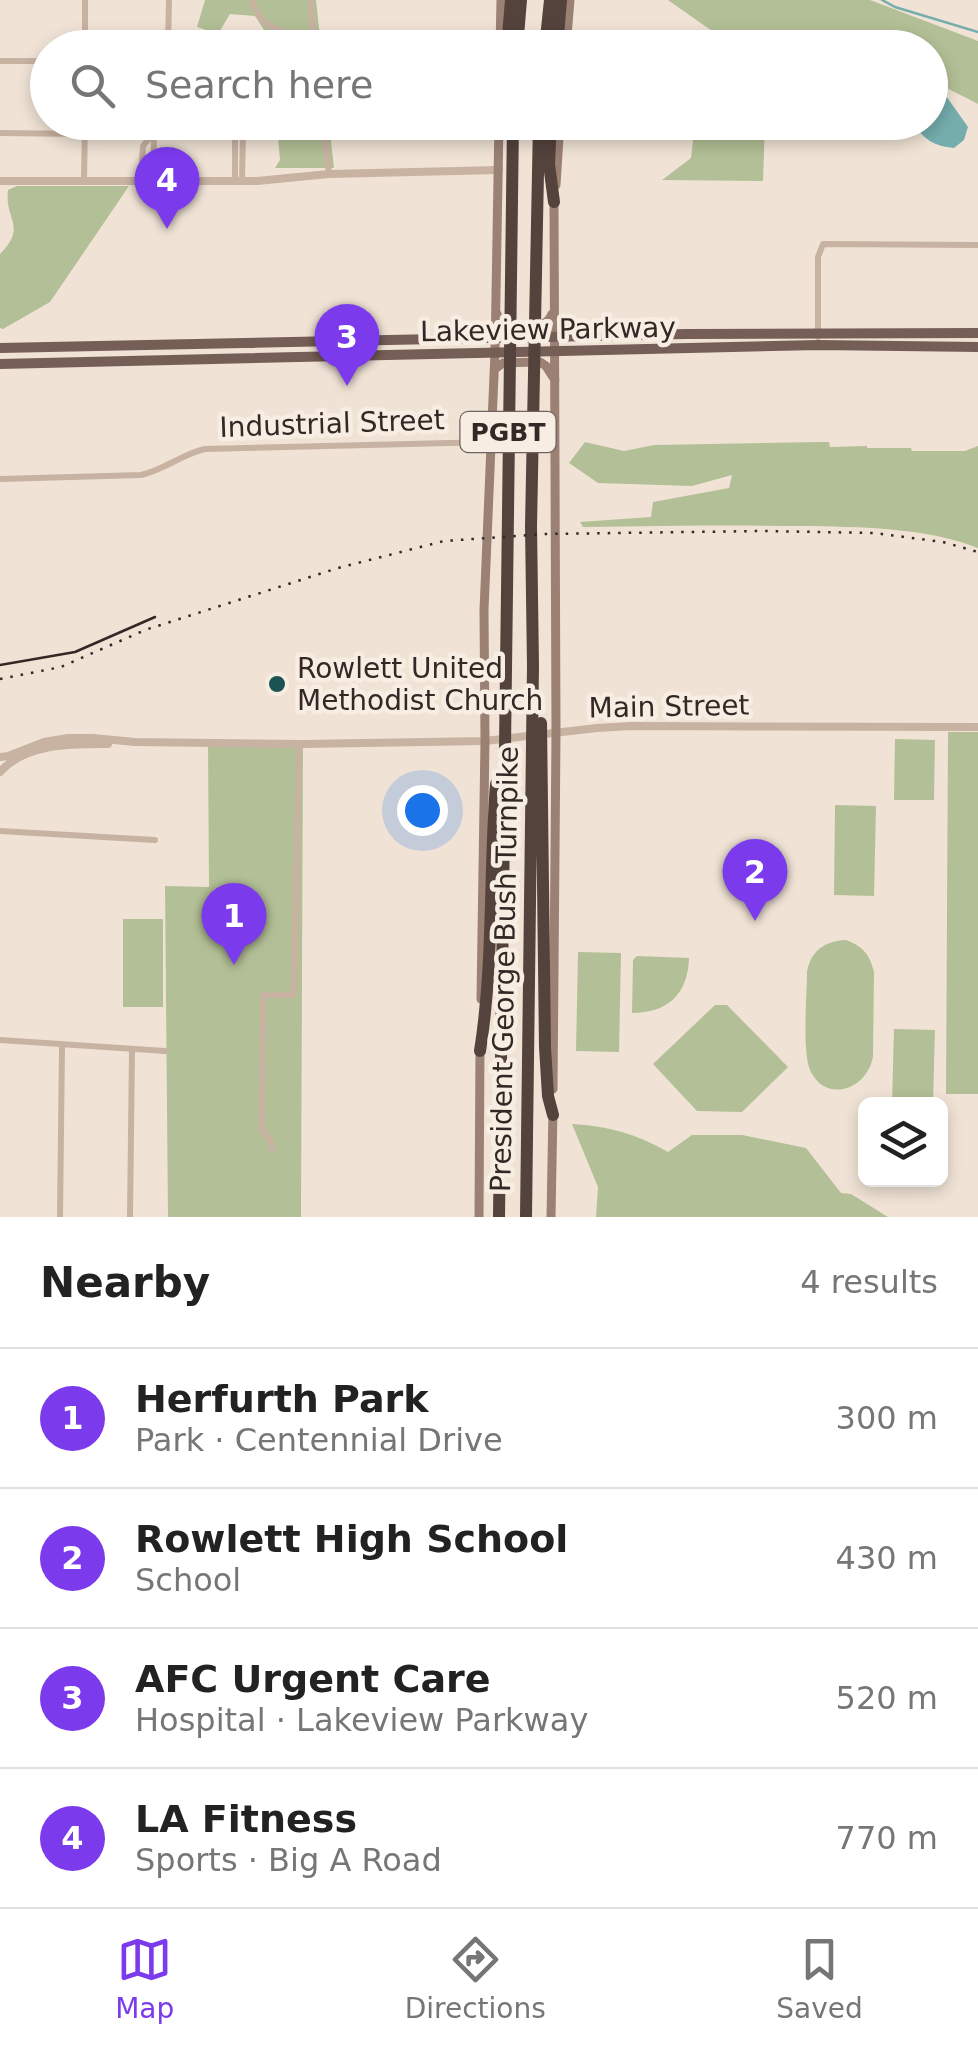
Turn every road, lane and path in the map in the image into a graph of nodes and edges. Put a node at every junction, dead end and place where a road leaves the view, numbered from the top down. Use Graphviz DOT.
graph roads {
  1 [pos="85,0"];
  2 [pos="169,0"];
  3 [pos="252,0"];
  4 [pos="311,0"];
  5 [pos="501,0"];
  6 [pos="510,0"];
  7 [pos="520,0"];
  8 [pos="550,0"];
  9 [pos="561,0"];
  10 [pos="570,0"];
  11 [pos="85,30"];
  12 [pos="168,30"];
  13 [pos="278,30"];
  14 [pos="312,30"];
  15 [pos="503,30"];
  16 [pos="506,30"];
  17 [pos="518,30"];
  18 [pos="547,30"];
  19 [pos="558,30"];
  20 [pos="568,30"];
  21 [pos="0,61"];
  22 [pos="30,61"];
  23 [pos="0,134"];
  24 [pos="30,134"];
  25 [pos="84,140"];
  26 [pos="148,140"];
  27 [pos="154,140"];
  28 [pos="239,140"];
  29 [pos="325,140"];
  30 [pos="499,140"];
  31 [pos="512,140"];
  32 [pos="539,140"];
  33 [pos="550,140"];
  34 [pos="559,140"];
  35 [pos="499,170"];
  36 [pos="328,174"];
  37 [pos="0,181"];
  38 [pos="84,181"];
  39 [pos="142,181"];
  40 [pos="154,181"];
  41 [pos="238,181"];
  42 [pos="554,202"];
  43 [pos="978,245"];
  44 [pos="818,332"];
  45 [pos="978,332"];
  46 [pos="548,333"];
  47 [pos="501,334"];
  48 [pos="686,334"];
  49 [pos="382,341"];
  50 [pos="263,344"];
  51 [pos="114,346"];
  52 [pos="818,346"];
  53 [pos="978,347"];
  54 [pos="0,348"];
  55 [pos="687,348"];
  56 [pos="547,355"];
  57 [pos="341,356"];
  58 [pos="264,358"];
  59 [pos="499,359"];
  60 [pos="115,361"];
  61 [pos="0,364"];
  62 [pos="555,380"];
  63 [pos="492,442"];
  64 [pos="0,479"];
  65 [pos="533,666"];
  66 [pos="978,727"];
  67 [pos="552,734"];
  68 [pos="494,741"];
  69 [pos="122,742"];
  70 [pos="299,744"];
  71 [pos="0,757"];
  72 [pos="0,769"];
  73 [pos="0,831"];
  74 [pos="155,840"];
  75 [pos="0,1040"];
  76 [pos="62,1046"];
  77 [pos="132,1048"];
  78 [pos="165,1051"];
  79 [pos="480,1051"];
  80 [pos="553,1115"];
  81 [pos="272,1152"];
  82 [pos="60,1217"];
  83 [pos="130,1217"];
  84 [pos="479,1217"];
  85 [pos="500,1217"];
  86 [pos="526,1217"];
  87 [pos="551,1217"];
  1 -- 11 [label="street"];
  2 -- 12 [label="street"];
  3 -- 13 [label="street"];
  4 -- 14 [label="street"];
  5 -- 15 [label="main road"];
  6 -- 16 [label="highway"];
  7 -- 17 [label="highway"];
  8 -- 18 [label="highway"];
  9 -- 19 [label="highway"];
  10 -- 20 [label="main road"];
  21 -- 22 [label="street"];
  23 -- 24 [label="street"];
  25 -- 38 [label="street"];
  26 -- 39 [label="street"];
  27 -- 40 [label="street"];
  28 -- 41 [label="street"];
  29 -- 36 [label="street"];
  30 -- 35 [label="main road"];
  31 -- 68 [label="highway, President George Bush Turnpike / PGBT"];
  32 -- 65 [label="highway, President George Bush Turnpike / PGBT"];
  33 -- 42 [label="highway"];
  34 -- 42 [label="main road"];
  35 -- 36 [label="street"];
  35 -- 47 [label="main road"];
  36 -- 41 [label="street"];
  37 -- 38 [label="street"];
  38 -- 39 [label="street"];
  39 -- 40 [label="street"];
  40 -- 41 [label="street"];
  42 -- 46 [label="main road"];
  43 -- 44 [label="street"];
  44 -- 45 [label="main road, Lakeview Parkway"];
  44 -- 48 [label="main road, Lakeview Parkway"];
  44 -- 52 [label="street"];
  46 -- 47 [label="main road, Lakeview Parkway"];
  46 -- 48 [label="main road, Lakeview Parkway"];
  46 -- 56 [label="main road"];
  47 -- 49 [label="main road, Lakeview Parkway"];
  47 -- 59 [label="main road"];
  48 -- 55 [label="main road"];
  49 -- 50 [label="main road, Lakeview Parkway"];
  49 -- 57 [label="main road"];
  50 -- 51 [label="main road, Lakeview Parkway"];
  50 -- 58 [label="main road"];
  51 -- 54 [label="main road, Lakeview Parkway"];
  51 -- 60 [label="main road"];
  52 -- 53 [label="main road, Lakeview Parkway"];
  52 -- 55 [label="main road, Lakeview Parkway"];
  55 -- 56 [label="main road, Lakeview Parkway"];
  56 -- 59 [label="main road, Lakeview Parkway"];
  56 -- 62 [label="main road"];
  56 -- 62 [label="main road"];
  57 -- 58 [label="main road, Lakeview Parkway"];
  57 -- 59 [label="main road, Lakeview Parkway"];
  58 -- 60 [label="main road, Lakeview Parkway"];
  59 -- 63 [label="main road"];
  60 -- 61 [label="main road, Lakeview Parkway"];
  62 -- 67 [label="main road"];
  63 -- 64 [label="street, Industrial Street"];
  63 -- 68 [label="main road"];
  65 -- 80 [label="highway"];
  65 -- 86 [label="highway, President George Bush Turnpike / PGBT"];
  66 -- 67 [label="street, Main Street"];
  67 -- 68 [label="street, Main Street"];
  67 -- 80 [label="main road"];
  68 -- 70 [label="street, Main Street"];
  68 -- 79 [label="highway"];
  68 -- 85 [label="highway, President George Bush Turnpike / PGBT"];
  69 -- 70 [label="street, Main Street"];
  69 -- 71 [label="street, Main Street"];
  69 -- 72 [label="street, Main Street"];
  70 -- 81 [label="street"];
  73 -- 74 [label="street"];
  75 -- 76 [label="street"];
  76 -- 77 [label="street"];
  76 -- 82 [label="street"];
  77 -- 78 [label="street"];
  77 -- 83 [label="street"];
  79 -- 84 [label="main road"];
  80 -- 87 [label="main road"];
}
